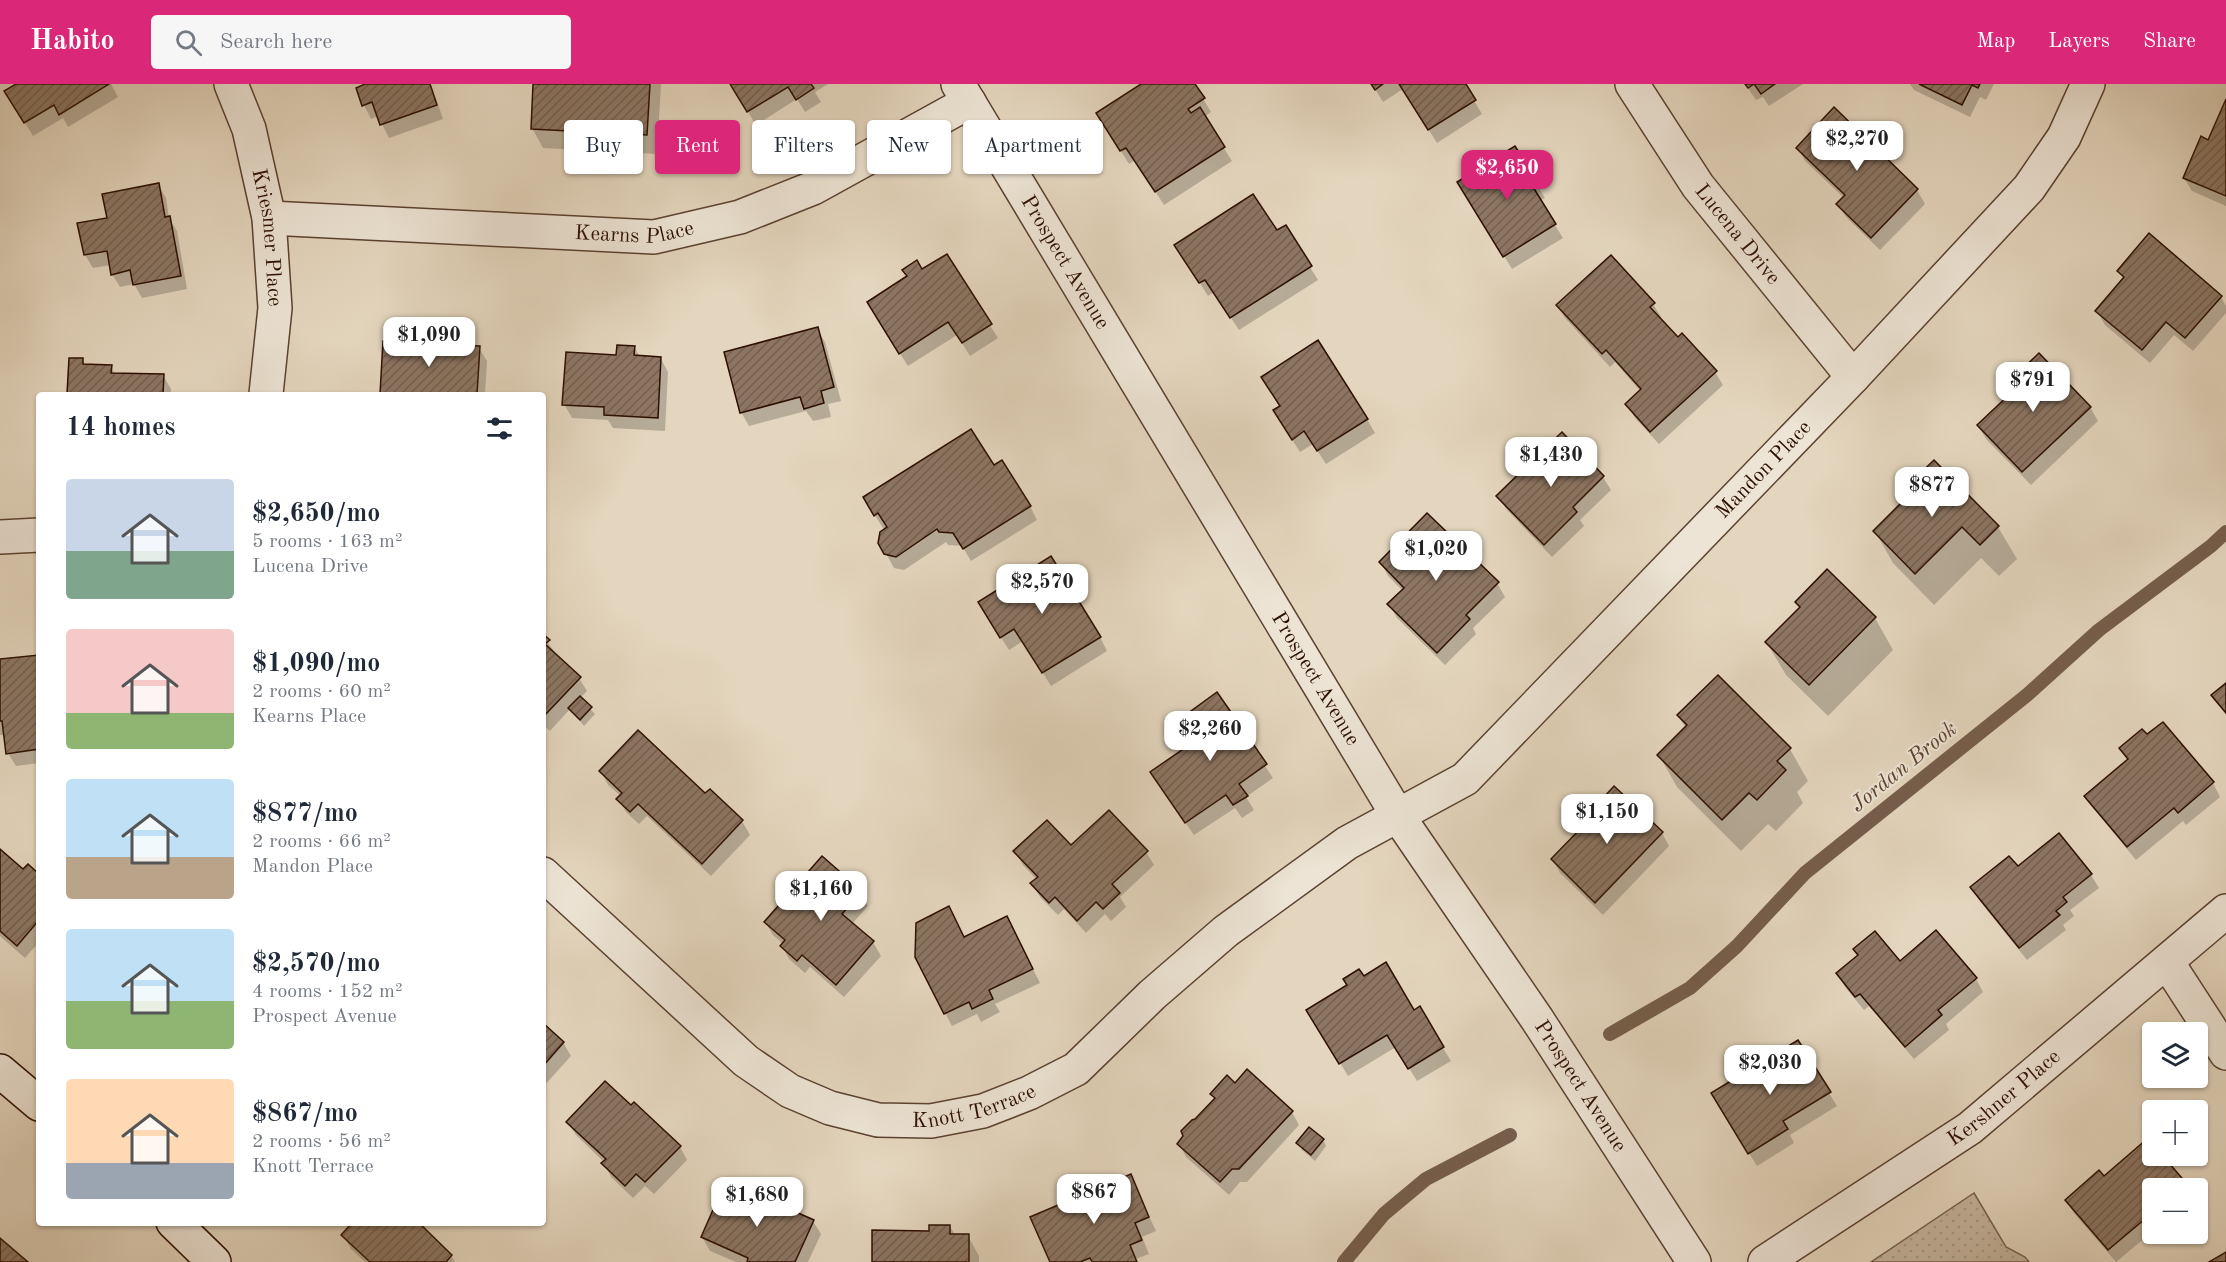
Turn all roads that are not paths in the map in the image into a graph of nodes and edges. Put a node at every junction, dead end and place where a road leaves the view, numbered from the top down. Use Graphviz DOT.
graph roads {
  1 [pos="231,84"];
  2 [pos="1632,84"];
  3 [pos="2088,84"];
  4 [pos="963,93"];
  5 [pos="269,218"];
  6 [pos="1853,377"];
  7 [pos="266,392"];
  8 [pos="36,535"];
  9 [pos="0,537"];
  10 [pos="1398,816"];
  11 [pos="546,877"];
  12 [pos="2226,911"];
  13 [pos="2168,962"];
  14 [pos="2226,1053"];
  15 [pos="0,1071"];
  16 [pos="36,1101"];
  17 [pos="177,1226"];
  18 [pos="214,1262"];
  19 [pos="1694,1262"];
  20 [pos="1765,1262"];
  1 -- 5 [label="street, Kriesmer Place"];
  2 -- 6 [label="street, Lucena Drive"];
  3 -- 6 [label="street, Mandon Place"];
  4 -- 5 [label="street, Kearns Place"];
  4 -- 10 [label="street, Prospect Avenue"];
  5 -- 7 [label="street, Kriesmer Place"];
  6 -- 10 [label="street, Mandon Place"];
  8 -- 9 [label="street"];
  10 -- 11 [label="street, Knott Terrace"];
  10 -- 19 [label="street, Prospect Avenue"];
  12 -- 13 [label="street, Kershner Place"];
  13 -- 14 [label="street"];
  13 -- 20 [label="street, Kershner Place"];
  15 -- 16 [label="street"];
  17 -- 18 [label="street"];
}
